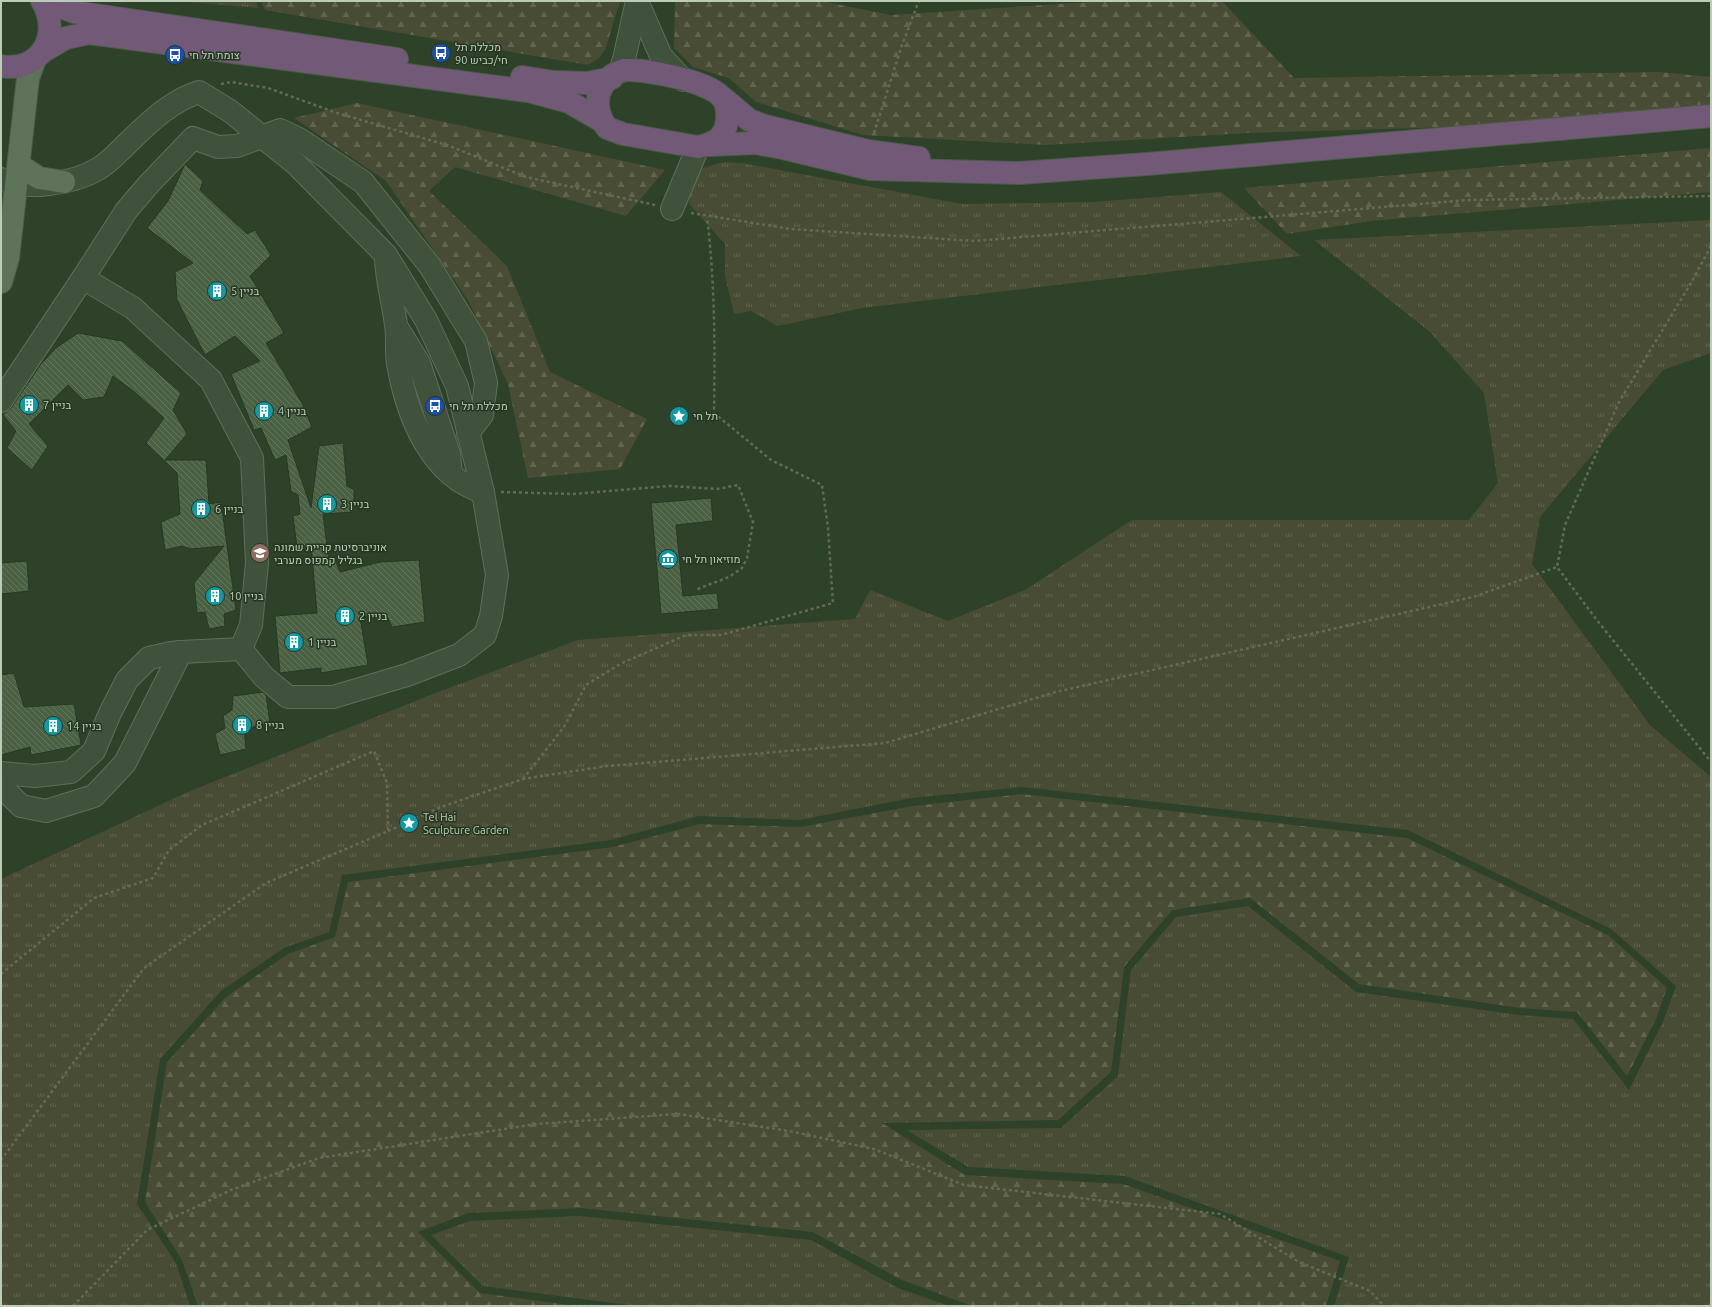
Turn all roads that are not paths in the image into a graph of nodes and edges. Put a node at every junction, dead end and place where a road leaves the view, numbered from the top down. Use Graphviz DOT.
graph roads {
  1 [pos="42,1"];
  2 [pos="46,1"];
  3 [pos="637,1"];
  4 [pos="38,55"];
  5 [pos="1,66"];
  6 [pos="616,75"];
  7 [pos="683,80"];
  8 [pos="723,98"];
  9 [pos="1711,116"];
  10 [pos="602,121"];
  11 [pos="260,137"];
  12 [pos="704,146"];
  13 [pos="1019,173"];
  14 [pos="12,176"];
  15 [pos="672,209"];
  16 [pos="386,254"];
  17 [pos="84,278"];
  18 [pos="1,282"];
  19 [pos="1,401"];
  20 [pos="468,432"];
  21 [pos="483,492"];
  22 [pos="241,649"];
  23 [pos="181,652"];
  24 [pos="1,773"];
  25 [pos="1,786"];
  1 -- 4 [label="highway"];
  2 -- 6 [label="highway"];
  3 -- 6 [label="street"];
  3 -- 7 [label="street"];
  4 -- 5 [label="highway"];
  4 -- 10 [label="highway"];
  4 -- 14 [label="main road"];
  6 -- 7 [label="highway"];
  6 -- 10 [label="highway"];
  7 -- 8 [label="highway"];
  8 -- 12 [label="highway"];
  8 -- 13 [label="highway"];
  9 -- 13 [label="highway"];
  10 -- 12 [label="highway"];
  11 -- 14 [label="street"];
  11 -- 16 [label="street"];
  11 -- 17 [label="street"];
  11 -- 20 [label="street"];
  12 -- 13 [label="highway"];
  12 -- 15 [label="street"];
  14 -- 18 [label="main road"];
  16 -- 20 [label="street"];
  16 -- 21 [label="street"];
  17 -- 19 [label="street"];
  17 -- 22 [label="street"];
  20 -- 21 [label="street"];
  21 -- 22 [label="street"];
  22 -- 23 [label="street"];
  23 -- 24 [label="street"];
  23 -- 25 [label="street"];
}
